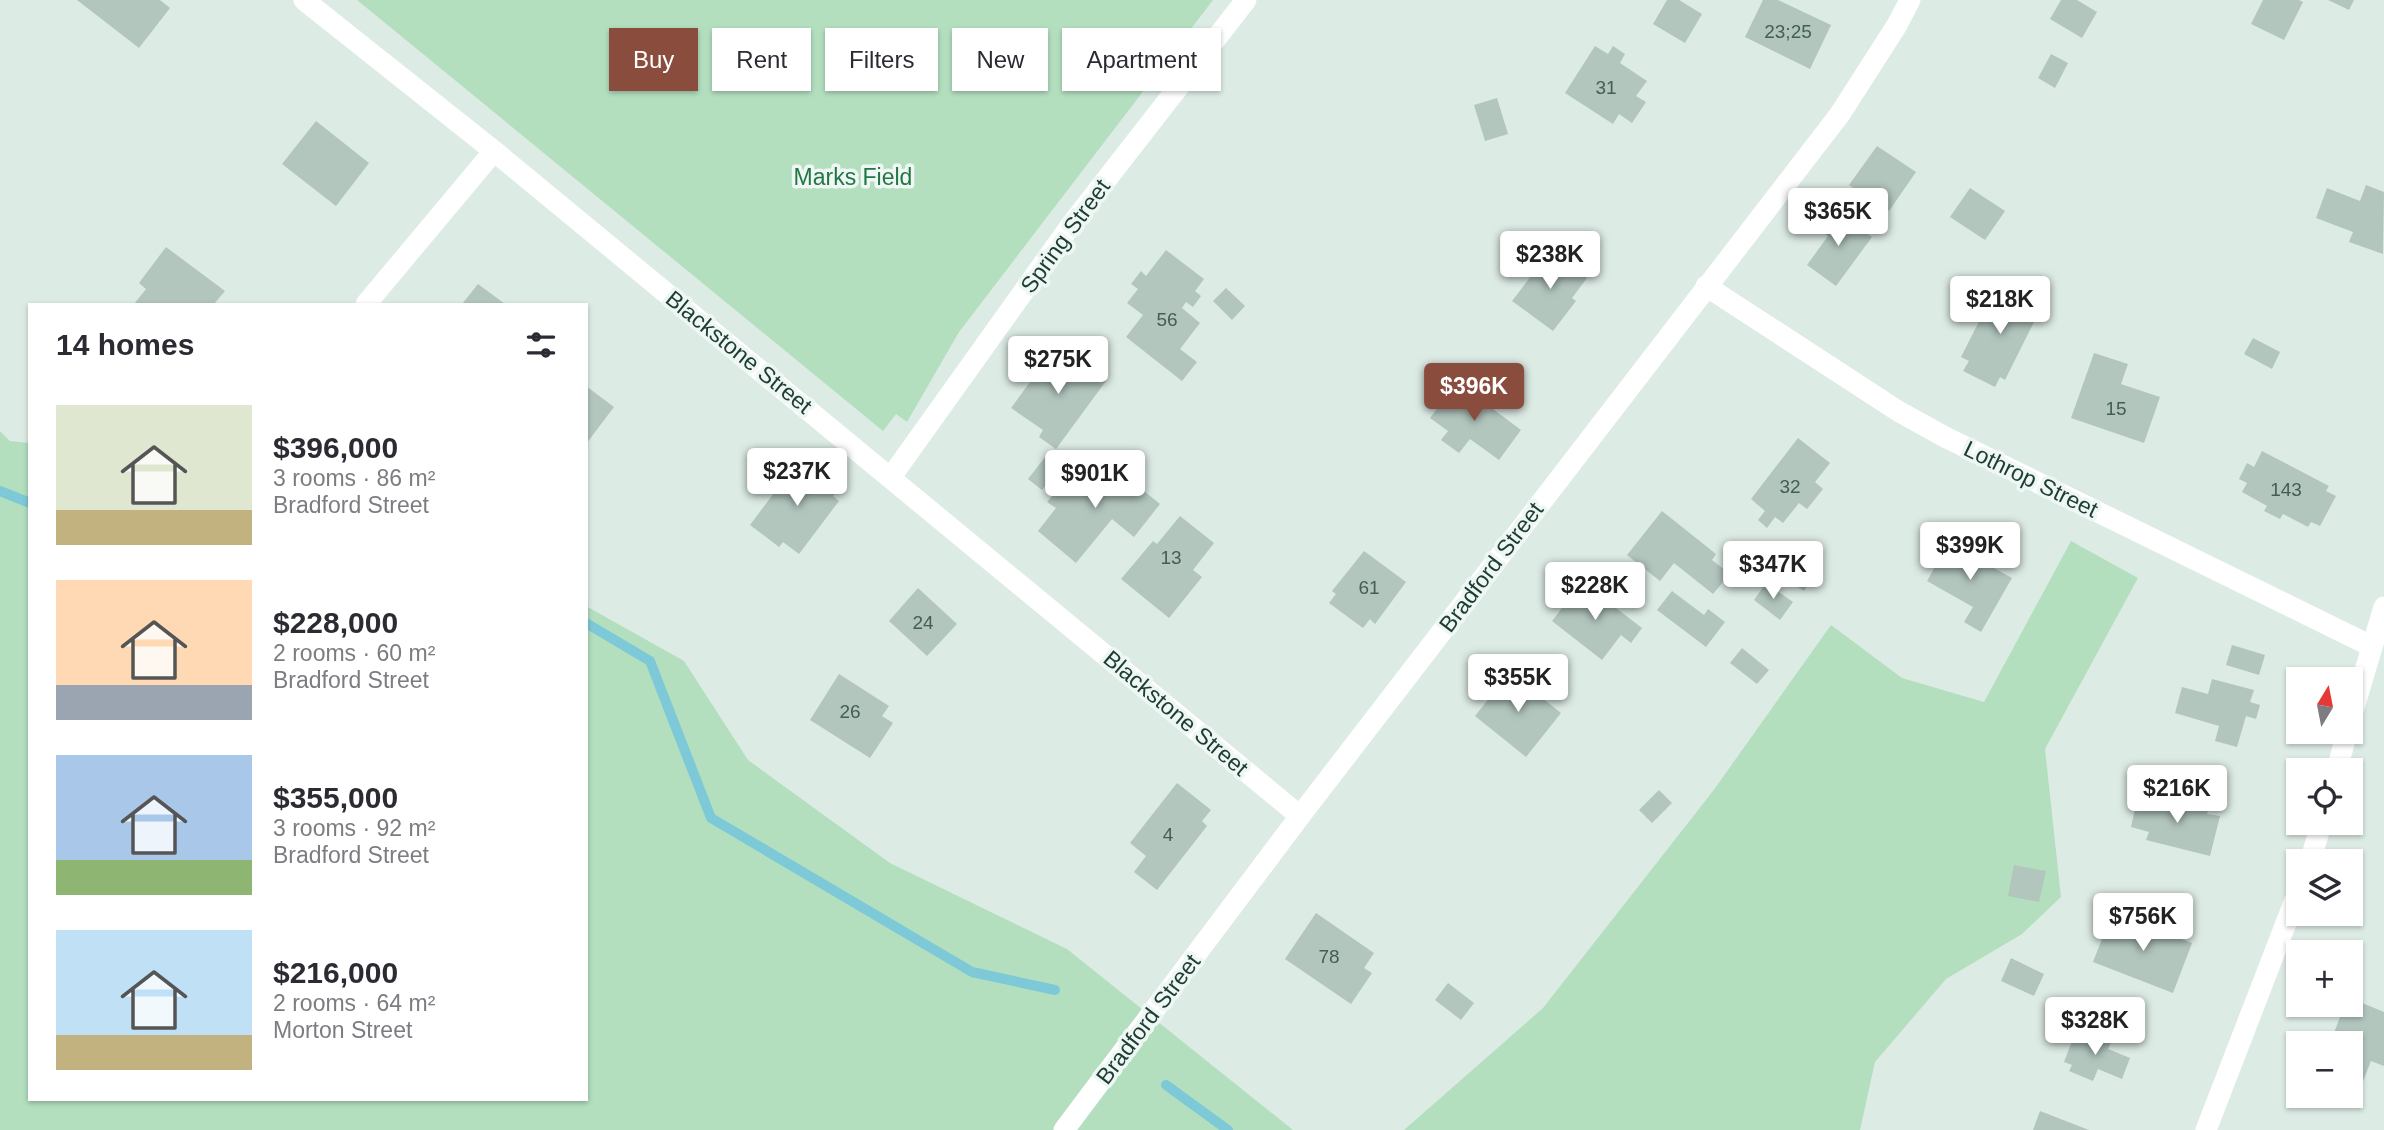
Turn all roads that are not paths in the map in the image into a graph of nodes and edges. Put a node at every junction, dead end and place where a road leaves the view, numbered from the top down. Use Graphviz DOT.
graph roads {
  1 [pos="304,0"];
  2 [pos="1245,0"];
  3 [pos="1910,0"];
  4 [pos="494,151"];
  5 [pos="1706,286"];
  6 [pos="367,303"];
  7 [pos="891,477"];
  8 [pos="2384,607"];
  9 [pos="2371,646"];
  10 [pos="2363,675"];
  11 [pos="1300,816"];
  12 [pos="2286,922"];
  13 [pos="1064,1130"];
  14 [pos="2206,1130"];
  1 -- 4 [label="street, Blackstone Street"];
  2 -- 7 [label="street, Spring Street"];
  3 -- 5 [label="street, Bradford Street"];
  4 -- 6 [label="street"];
  4 -- 7 [label="street, Blackstone Street"];
  5 -- 9 [label="street, Lothrop Street"];
  5 -- 11 [label="street, Bradford Street"];
  7 -- 11 [label="street, Blackstone Street"];
  8 -- 9 [label="street"];
  9 -- 10 [label="street"];
  11 -- 13 [label="street, Bradford Street"];
  12 -- 14 [label="street"];
}
